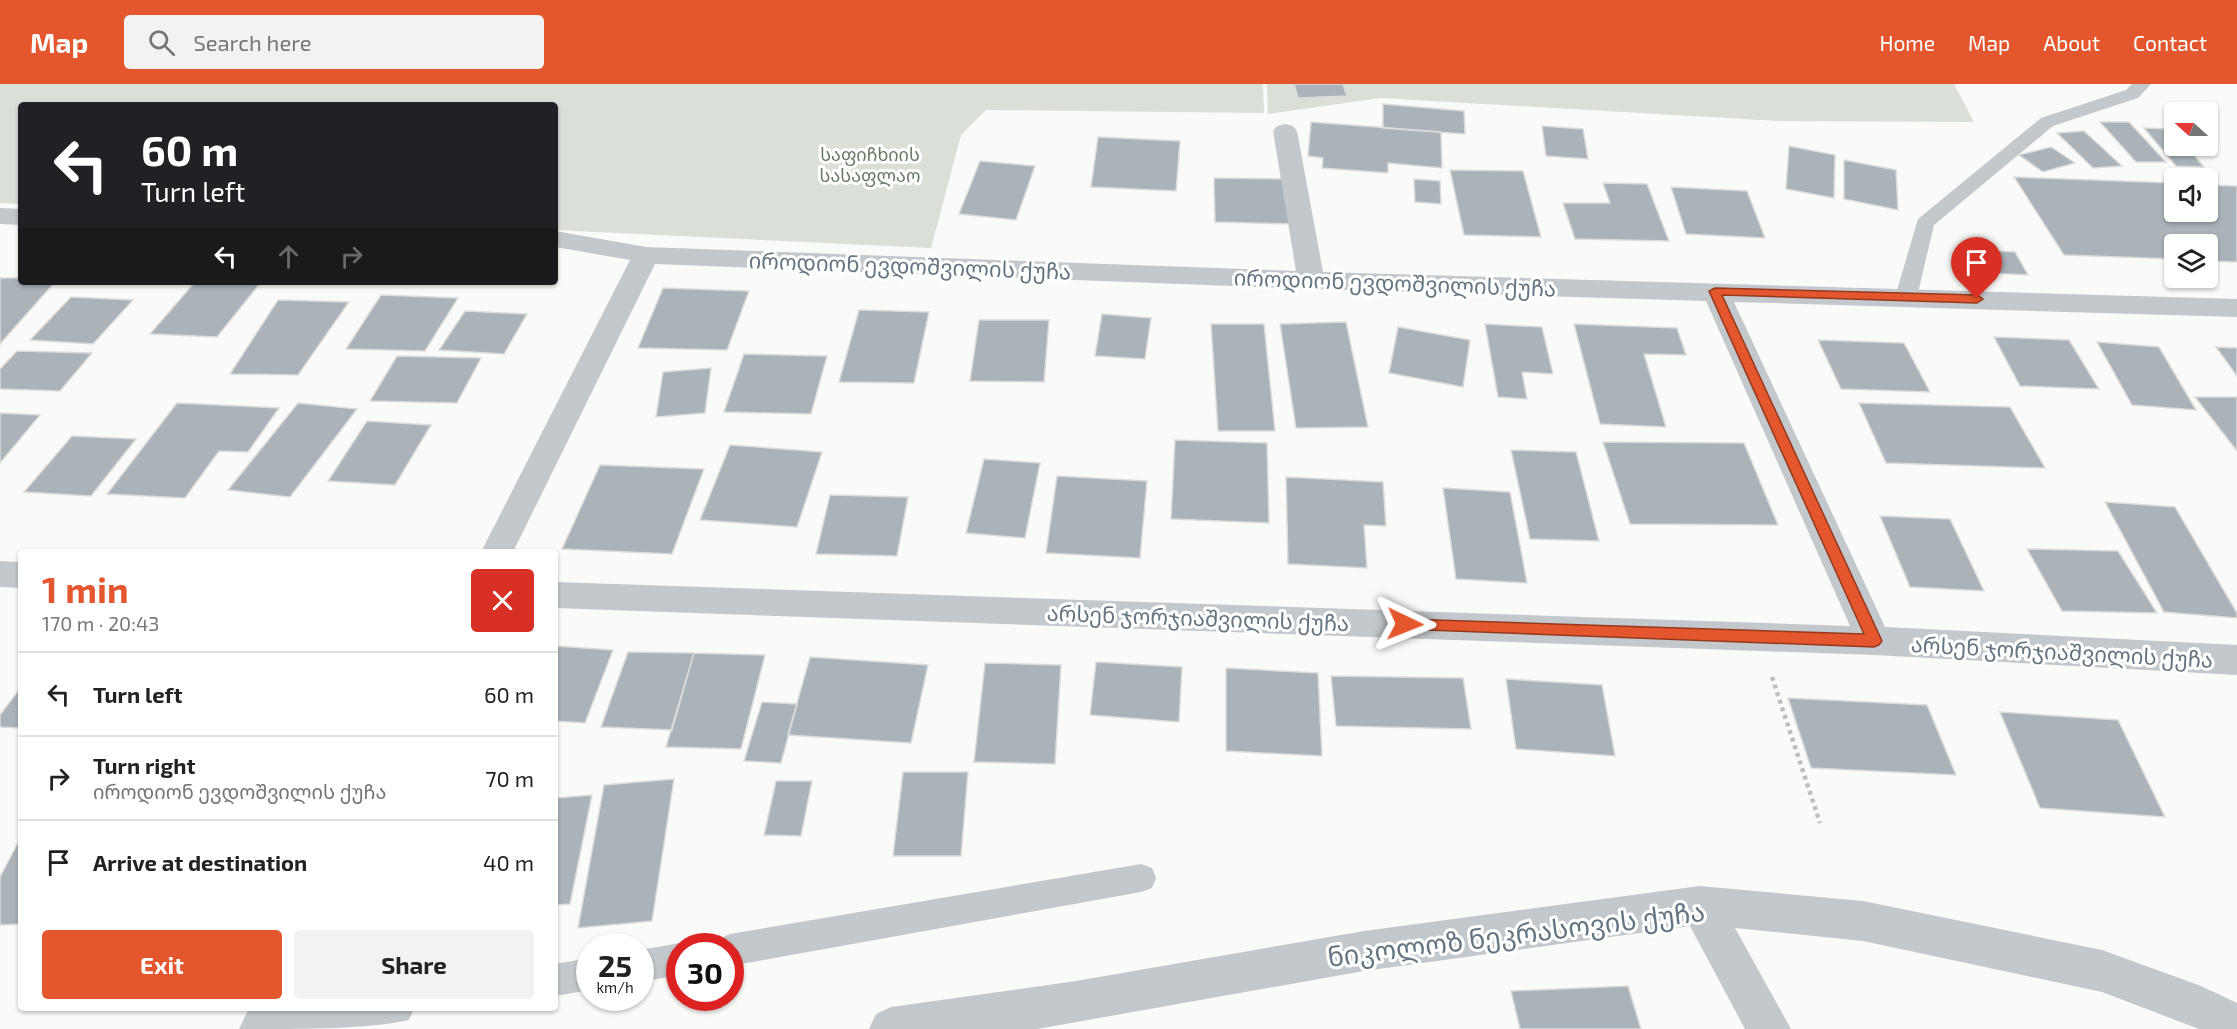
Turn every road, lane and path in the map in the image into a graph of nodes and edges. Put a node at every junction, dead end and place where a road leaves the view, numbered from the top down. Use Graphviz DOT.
graph roads {
  1 [pos="2142,84"];
  2 [pos="1285,131"];
  3 [pos="0,216"];
  4 [pos="18,217"];
  5 [pos="558,240"];
  6 [pos="646,255"];
  7 [pos="1311,280"];
  8 [pos="1715,291"];
  9 [pos="1906,297"];
  10 [pos="2237,308"];
  11 [pos="499,549"];
  12 [pos="0,574"];
  13 [pos="18,575"];
  14 [pos="558,596"];
  15 [pos="1759,637"];
  16 [pos="1874,641"];
  17 [pos="2237,660"];
  18 [pos="1820,823"];
  19 [pos="1141,878"];
  20 [pos="1700,905"];
  21 [pos="744,948"];
  22 [pos="576,976"];
  23 [pos="558,979"];
  24 [pos="270,1011"];
  25 [pos="380,1011"];
  26 [pos="1080,1015"];
  27 [pos="2237,1026"];
  28 [pos="261,1029"];
  29 [pos="276,1029"];
  30 [pos="891,1029"];
  31 [pos="1769,1029"];
  1 -- 9 [label="lane"];
  2 -- 7 [label="street"];
  3 -- 4 [label="street"];
  5 -- 6 [label="street, იროდიონ ევდოშვილის ქუჩა"];
  6 -- 7 [label="street, იროდიონ ევდოშვილის ქუჩა"];
  6 -- 11 [label="street"];
  7 -- 8 [label="street, იროდიონ ევდოშვილის ქუჩა"];
  8 -- 9 [label="street, იროდიონ ევდოშვილის ქუჩა"];
  8 -- 16 [label="street"];
  9 -- 10 [label="street, იროდიონ ევდოშვილის ქუჩა"];
  12 -- 13 [label="street"];
  14 -- 15 [label="street, არსენ ჯორჯიაშვილის ქუჩა"];
  15 -- 16 [label="street, არსენ ჯორჯიაშვილის ქუჩა"];
  15 -- 18 [label="path"];
  16 -- 17 [label="street, არსენ ჯორჯიაშვილის ქუჩა"];
  19 -- 21 [label="lane"];
  20 -- 26 [label="street, ნიკოლოზ ნეკრასოვის ქუჩა"];
  20 -- 27 [label="street, ნიკოლოზ ნეკრასოვის ქუჩა"];
  20 -- 31 [label="street"];
  22 -- 23 [label="lane"];
  24 -- 28 [label="street"];
  25 -- 29 [label="lane"];
  26 -- 30 [label="street, ნიკოლოზ ნეკრასოვის ქუჩა"];
}
